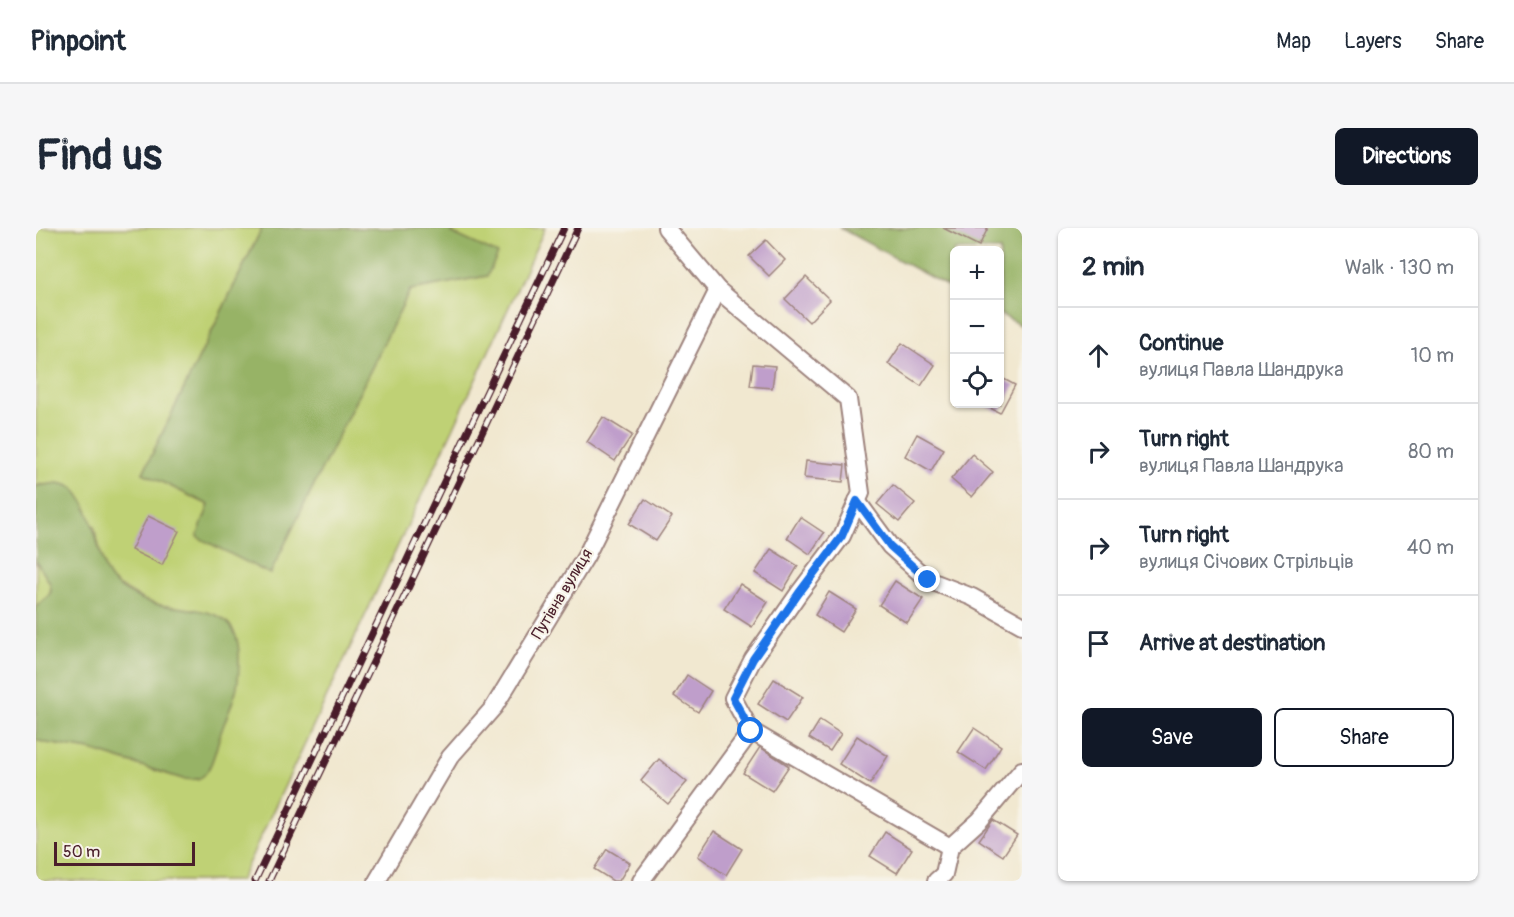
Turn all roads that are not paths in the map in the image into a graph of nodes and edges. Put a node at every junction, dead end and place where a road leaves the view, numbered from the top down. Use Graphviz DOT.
graph roads {
  1 [pos="666,228"];
  2 [pos="718,290"];
  3 [pos="857,501"];
  4 [pos="1022,625"];
  5 [pos="751,731"];
  6 [pos="1022,770"];
  7 [pos="950,847"];
  8 [pos="376,881"];
  9 [pos="641,881"];
  10 [pos="936,881"];
  1 -- 2 [label="street"];
  2 -- 3 [label="street"];
  2 -- 8 [label="street, Путівна вулиця"];
  3 -- 4 [label="street"];
  3 -- 5 [label="street"];
  5 -- 7 [label="street"];
  5 -- 9 [label="street"];
  6 -- 7 [label="street"];
  7 -- 10 [label="street"];
}
